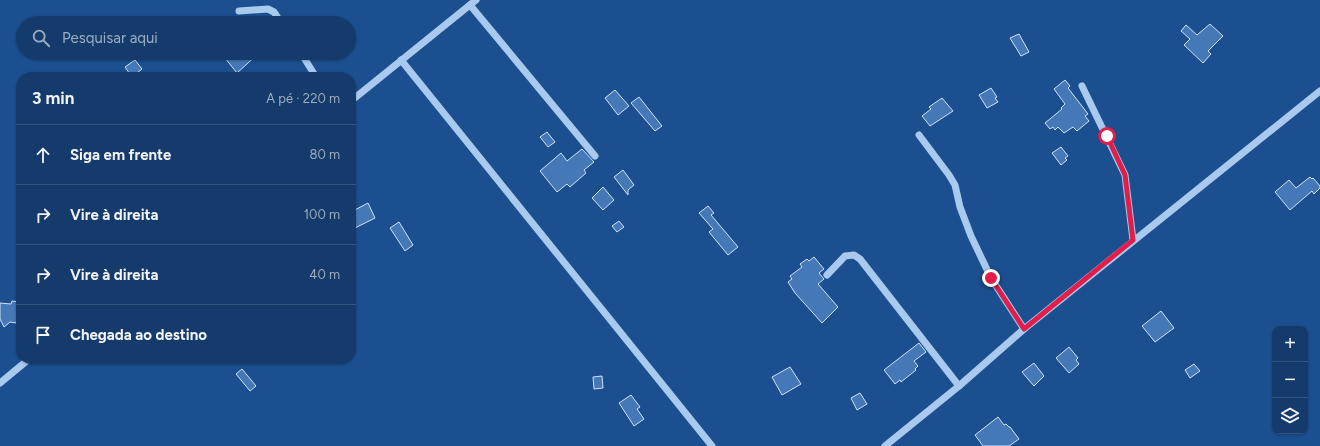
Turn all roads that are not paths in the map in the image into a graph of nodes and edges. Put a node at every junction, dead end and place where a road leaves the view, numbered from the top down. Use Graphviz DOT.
graph roads {
  1 [pos="476,0"];
  2 [pos="470,5"];
  3 [pos="239,11"];
  4 [pos="277,16"];
  5 [pos="305,60"];
  6 [pos="401,60"];
  7 [pos="313,72"];
  8 [pos="1082,86"];
  9 [pos="1320,91"];
  10 [pos="356,97"];
  11 [pos="919,134"];
  12 [pos="595,156"];
  13 [pos="1133,240"];
  14 [pos="827,275"];
  15 [pos="1024,329"];
  16 [pos="23,364"];
  17 [pos="0,382"];
  18 [pos="959,386"];
  19 [pos="712,446"];
  20 [pos="885,446"];
  1 -- 2 [label="street"];
  2 -- 6 [label="street"];
  2 -- 12 [label="street"];
  3 -- 4 [label="street"];
  5 -- 7 [label="street"];
  6 -- 10 [label="street"];
  6 -- 19 [label="street"];
  8 -- 13 [label="street"];
  9 -- 13 [label="street"];
  11 -- 15 [label="street"];
  13 -- 15 [label="street"];
  14 -- 18 [label="street"];
  15 -- 18 [label="street"];
  16 -- 17 [label="street"];
  18 -- 20 [label="street"];
}
